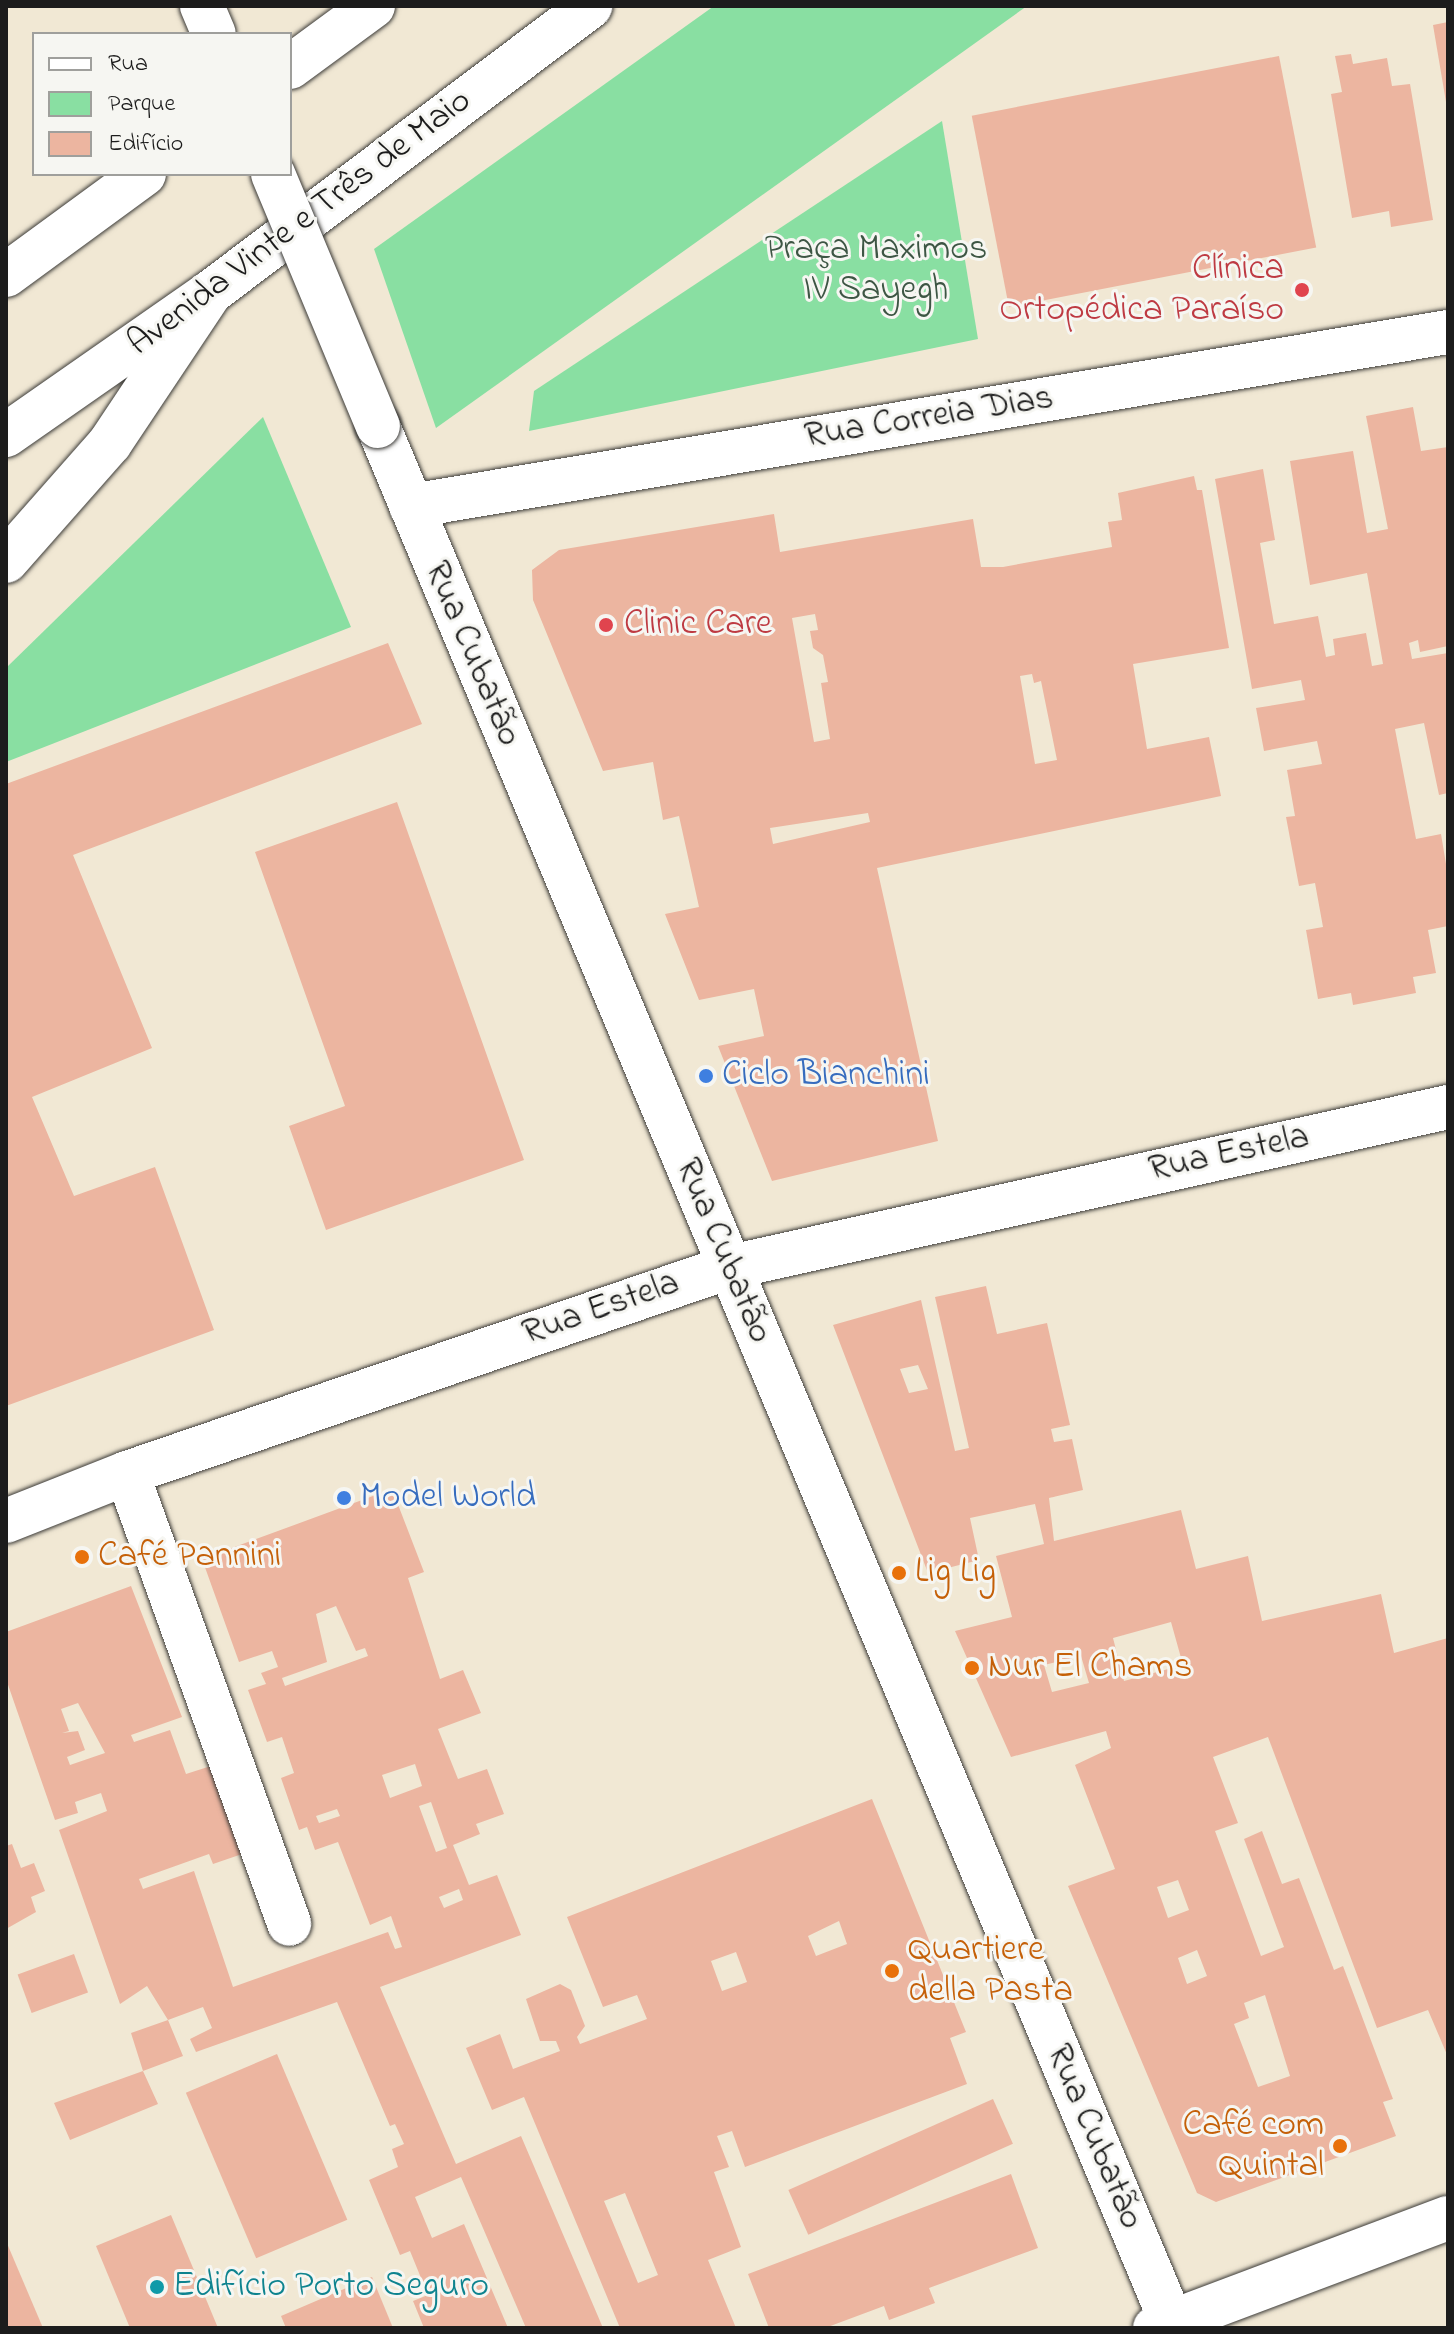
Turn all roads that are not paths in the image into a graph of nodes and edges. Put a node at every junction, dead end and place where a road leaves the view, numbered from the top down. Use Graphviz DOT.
graph roads {
  1 [pos="202,6"];
  2 [pos="373,6"];
  3 [pos="590,6"];
  4 [pos="213,32"];
  5 [pos="292,66"];
  6 [pos="141,176"];
  7 [pos="274,176"];
  8 [pos="6,275"];
  9 [pos="211,292"];
  10 [pos="1448,332"];
  11 [pos="6,435"];
  12 [pos="411,506"];
  13 [pos="6,561"];
  14 [pos="1448,1107"];
  15 [pos="726,1268"];
  16 [pos="127,1473"];
  17 [pos="6,1521"];
  18 [pos="289,1924"];
  19 [pos="1448,2218"];
  20 [pos="1167,2326"];
  1 -- 4 [label="main road"];
  2 -- 5 [label="main road"];
  3 -- 9 [label="main road, Avenida Vinte e Três de Maio"];
  6 -- 8 [label="main road"];
  7 -- 12 [label="main road, Rua Cubatão, bridge"];
  9 -- 11 [label="main road, Avenida Vinte e Três de Maio"];
  9 -- 13 [label="main road"];
  10 -- 12 [label="main road, Rua Correia Dias"];
  12 -- 15 [label="main road, Rua Cubatão"];
  14 -- 15 [label="main road, Rua Estela"];
  15 -- 16 [label="main road, Rua Estela"];
  15 -- 20 [label="main road, Rua Cubatão"];
  16 -- 17 [label="main road, Rua Estela"];
  16 -- 18 [label="main road"];
  19 -- 20 [label="main road"];
}
